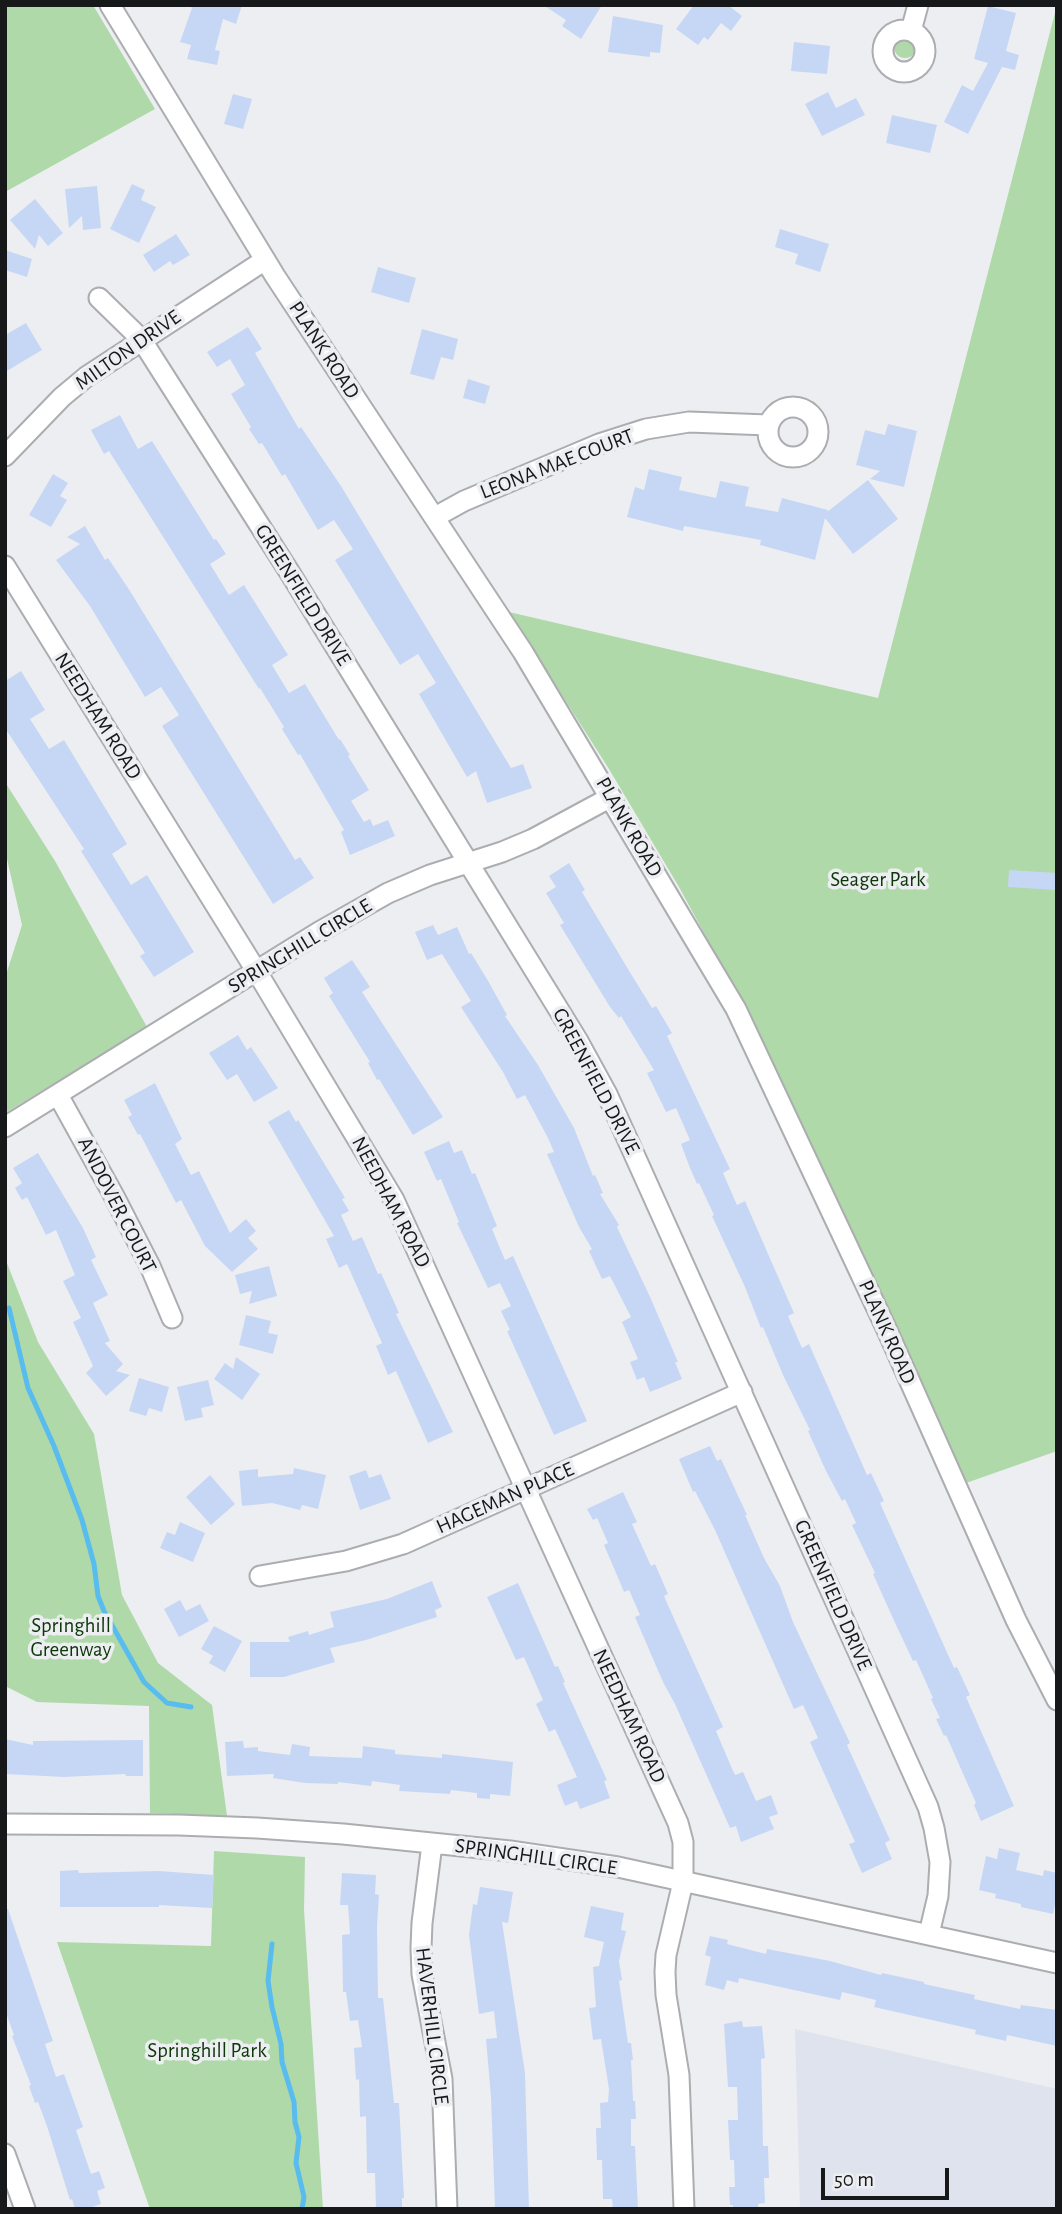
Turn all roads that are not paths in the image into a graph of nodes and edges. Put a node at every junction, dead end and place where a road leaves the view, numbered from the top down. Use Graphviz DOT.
graph roads {
  1 [pos="110,5"];
  2 [pos="918,5"];
  3 [pos="911,31"];
  4 [pos="265,260"];
  5 [pos="99,298"];
  6 [pos="141,339"];
  7 [pos="768,425"];
  8 [pos="5,456"];
  9 [pos="435,517"];
  10 [pos="5,566"];
  11 [pos="611,797"];
  12 [pos="468,862"];
  13 [pos="257,972"];
  14 [pos="58,1095"];
  15 [pos="5,1126"];
  16 [pos="172,1318"];
  17 [pos="742,1392"];
  18 [pos="525,1489"];
  19 [pos="260,1576"];
  20 [pos="1057,1700"];
  21 [pos="5,1824"];
  22 [pos="432,1844"];
  23 [pos="683,1882"];
  24 [pos="929,1934"];
  25 [pos="1057,1963"];
  26 [pos="5,2154"];
  27 [pos="25,2209"];
  28 [pos="447,2209"];
  29 [pos="684,2209"];
  1 -- 4 [label="street, PLANK ROAD"];
  2 -- 3 [label="street"];
  4 -- 6 [label="street, MILTON DRIVE"];
  4 -- 9 [label="street, PLANK ROAD"];
  5 -- 6 [label="street, GREENFIELD DRIVE"];
  6 -- 8 [label="street, MILTON DRIVE"];
  6 -- 12 [label="street, GREENFIELD DRIVE"];
  7 -- 9 [label="street, LEONA MAE COURT"];
  9 -- 11 [label="street, PLANK ROAD"];
  10 -- 13 [label="street, NEEDHAM ROAD"];
  11 -- 12 [label="street, SPRINGHILL CIRCLE"];
  11 -- 20 [label="street, PLANK ROAD"];
  12 -- 13 [label="street, SPRINGHILL CIRCLE"];
  12 -- 17 [label="street, GREENFIELD DRIVE"];
  13 -- 14 [label="street, SPRINGHILL CIRCLE"];
  13 -- 18 [label="street, NEEDHAM ROAD"];
  14 -- 15 [label="street, SPRINGHILL CIRCLE"];
  14 -- 16 [label="street, ANDOVER COURT"];
  17 -- 18 [label="street, HAGEMAN PLACE"];
  17 -- 24 [label="street, GREENFIELD DRIVE"];
  18 -- 19 [label="street, HAGEMAN PLACE"];
  18 -- 23 [label="street, NEEDHAM ROAD"];
  21 -- 22 [label="street, SPRINGHILL CIRCLE"];
  22 -- 23 [label="street, SPRINGHILL CIRCLE"];
  22 -- 28 [label="street, HAVERHILL CIRCLE"];
  23 -- 24 [label="street, SPRINGHILL CIRCLE"];
  23 -- 29 [label="street"];
  24 -- 25 [label="street, SPRINGHILL CIRCLE"];
  26 -- 27 [label="street"];
}
